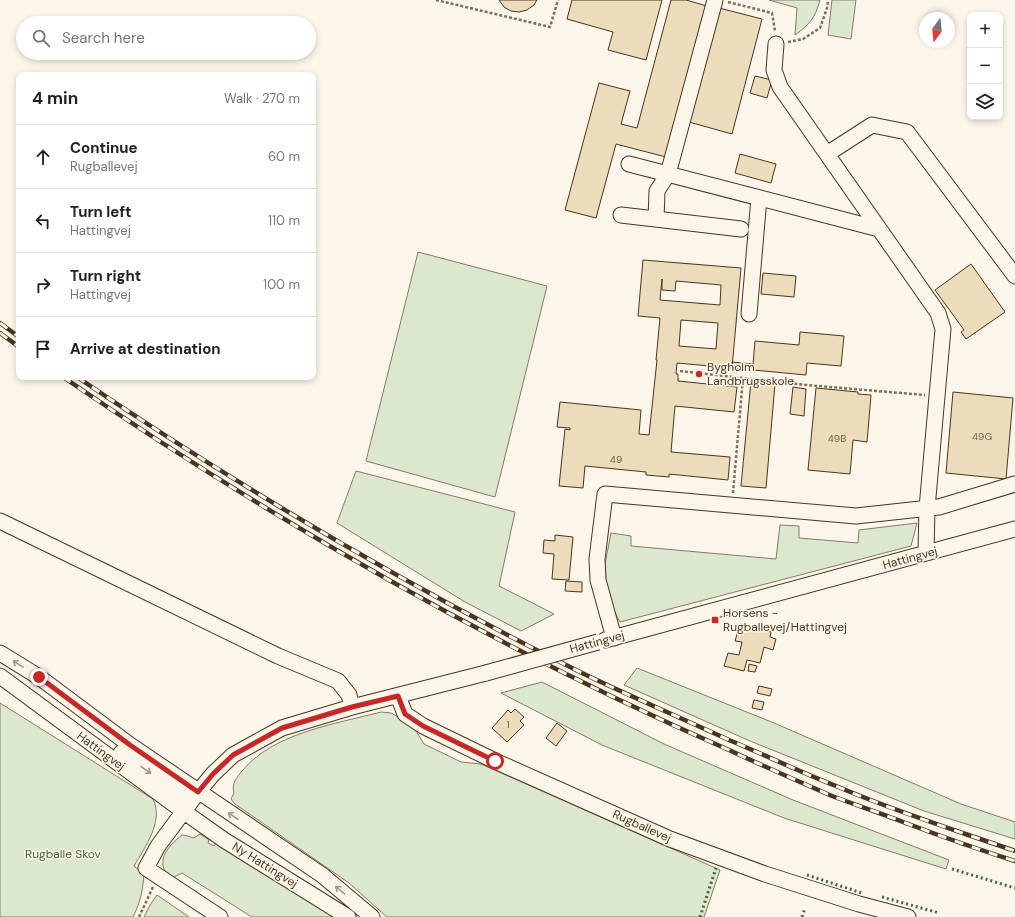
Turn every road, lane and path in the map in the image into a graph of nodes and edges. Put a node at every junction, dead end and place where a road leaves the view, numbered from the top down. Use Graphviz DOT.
graph roads {
  1 [pos="436,0"];
  2 [pos="558,0"];
  3 [pos="715,0"];
  4 [pos="721,0"];
  5 [pos="828,0"];
  6 [pos="776,44"];
  7 [pos="827,154"];
  8 [pos="629,164"];
  9 [pos="668,174"];
  10 [pos="759,198"];
  11 [pos="621,215"];
  12 [pos="656,219"];
  13 [pos="741,229"];
  14 [pos="879,229"];
  15 [pos="1015,276"];
  16 [pos="749,314"];
  17 [pos="680,371"];
  18 [pos="743,378"];
  19 [pos="937,396"];
  20 [pos="1015,484"];
  21 [pos="732,504"];
  22 [pos="927,508"];
  23 [pos="0,521"];
  24 [pos="1015,529"];
  25 [pos="926,553"];
  26 [pos="614,638"];
  27 [pos="0,653"];
  28 [pos="0,676"];
  29 [pos="398,696"];
  30 [pos="29,698"];
  31 [pos="352,707"];
  32 [pos="198,792"];
  33 [pos="183,811"];
  34 [pos="158,876"];
  35 [pos="139,917"];
  36 [pos="220,917"];
  37 [pos="348,917"];
  38 [pos="372,917"];
  39 [pos="908,917"];
  1 -- 2 [label="path"];
  3 -- 9 [label="street"];
  4 -- 6 [label="path"];
  5 -- 6 [label="path"];
  6 -- 7 [label="street"];
  7 -- 14 [label="street"];
  7 -- 15 [label="street"];
  8 -- 9 [label="street"];
  9 -- 10 [label="street"];
  9 -- 12 [label="street"];
  10 -- 14 [label="street"];
  10 -- 16 [label="street"];
  11 -- 12 [label="street"];
  12 -- 13 [label="street"];
  14 -- 19 [label="street"];
  17 -- 18 [label="path"];
  18 -- 19 [label="path"];
  18 -- 21 [label="path"];
  19 -- 22 [label="street"];
  20 -- 22 [label="street"];
  21 -- 22 [label="street"];
  21 -- 26 [label="street"];
  22 -- 25 [label="street"];
  23 -- 31 [label="street"];
  24 -- 25 [label="street, Hattingvej"];
  25 -- 26 [label="street, Hattingvej"];
  26 -- 29 [label="street, Hattingvej, bridge"];
  32 -- 27 [label="street, Hattingvej, one-way"];
  28 -- 30 [label="street, Hattingvej"];
  29 -- 31 [label="street, Hattingvej"];
  29 -- 39 [label="street, Rugballevej"];
  30 -- 32 [label="street, one-way"];
  30 -- 33 [label="street, Hattingvej"];
  31 -- 32 [label="street, Hattingvej"];
  32 -- 33 [label="street, Hattingvej"];
  38 -- 32 [label="street, Hattingvej, one-way"];
  33 -- 34 [label="street"];
  33 -- 37 [label="street, Ny Hattingvej"];
  34 -- 35 [label="path"];
  34 -- 36 [label="street"];
}
